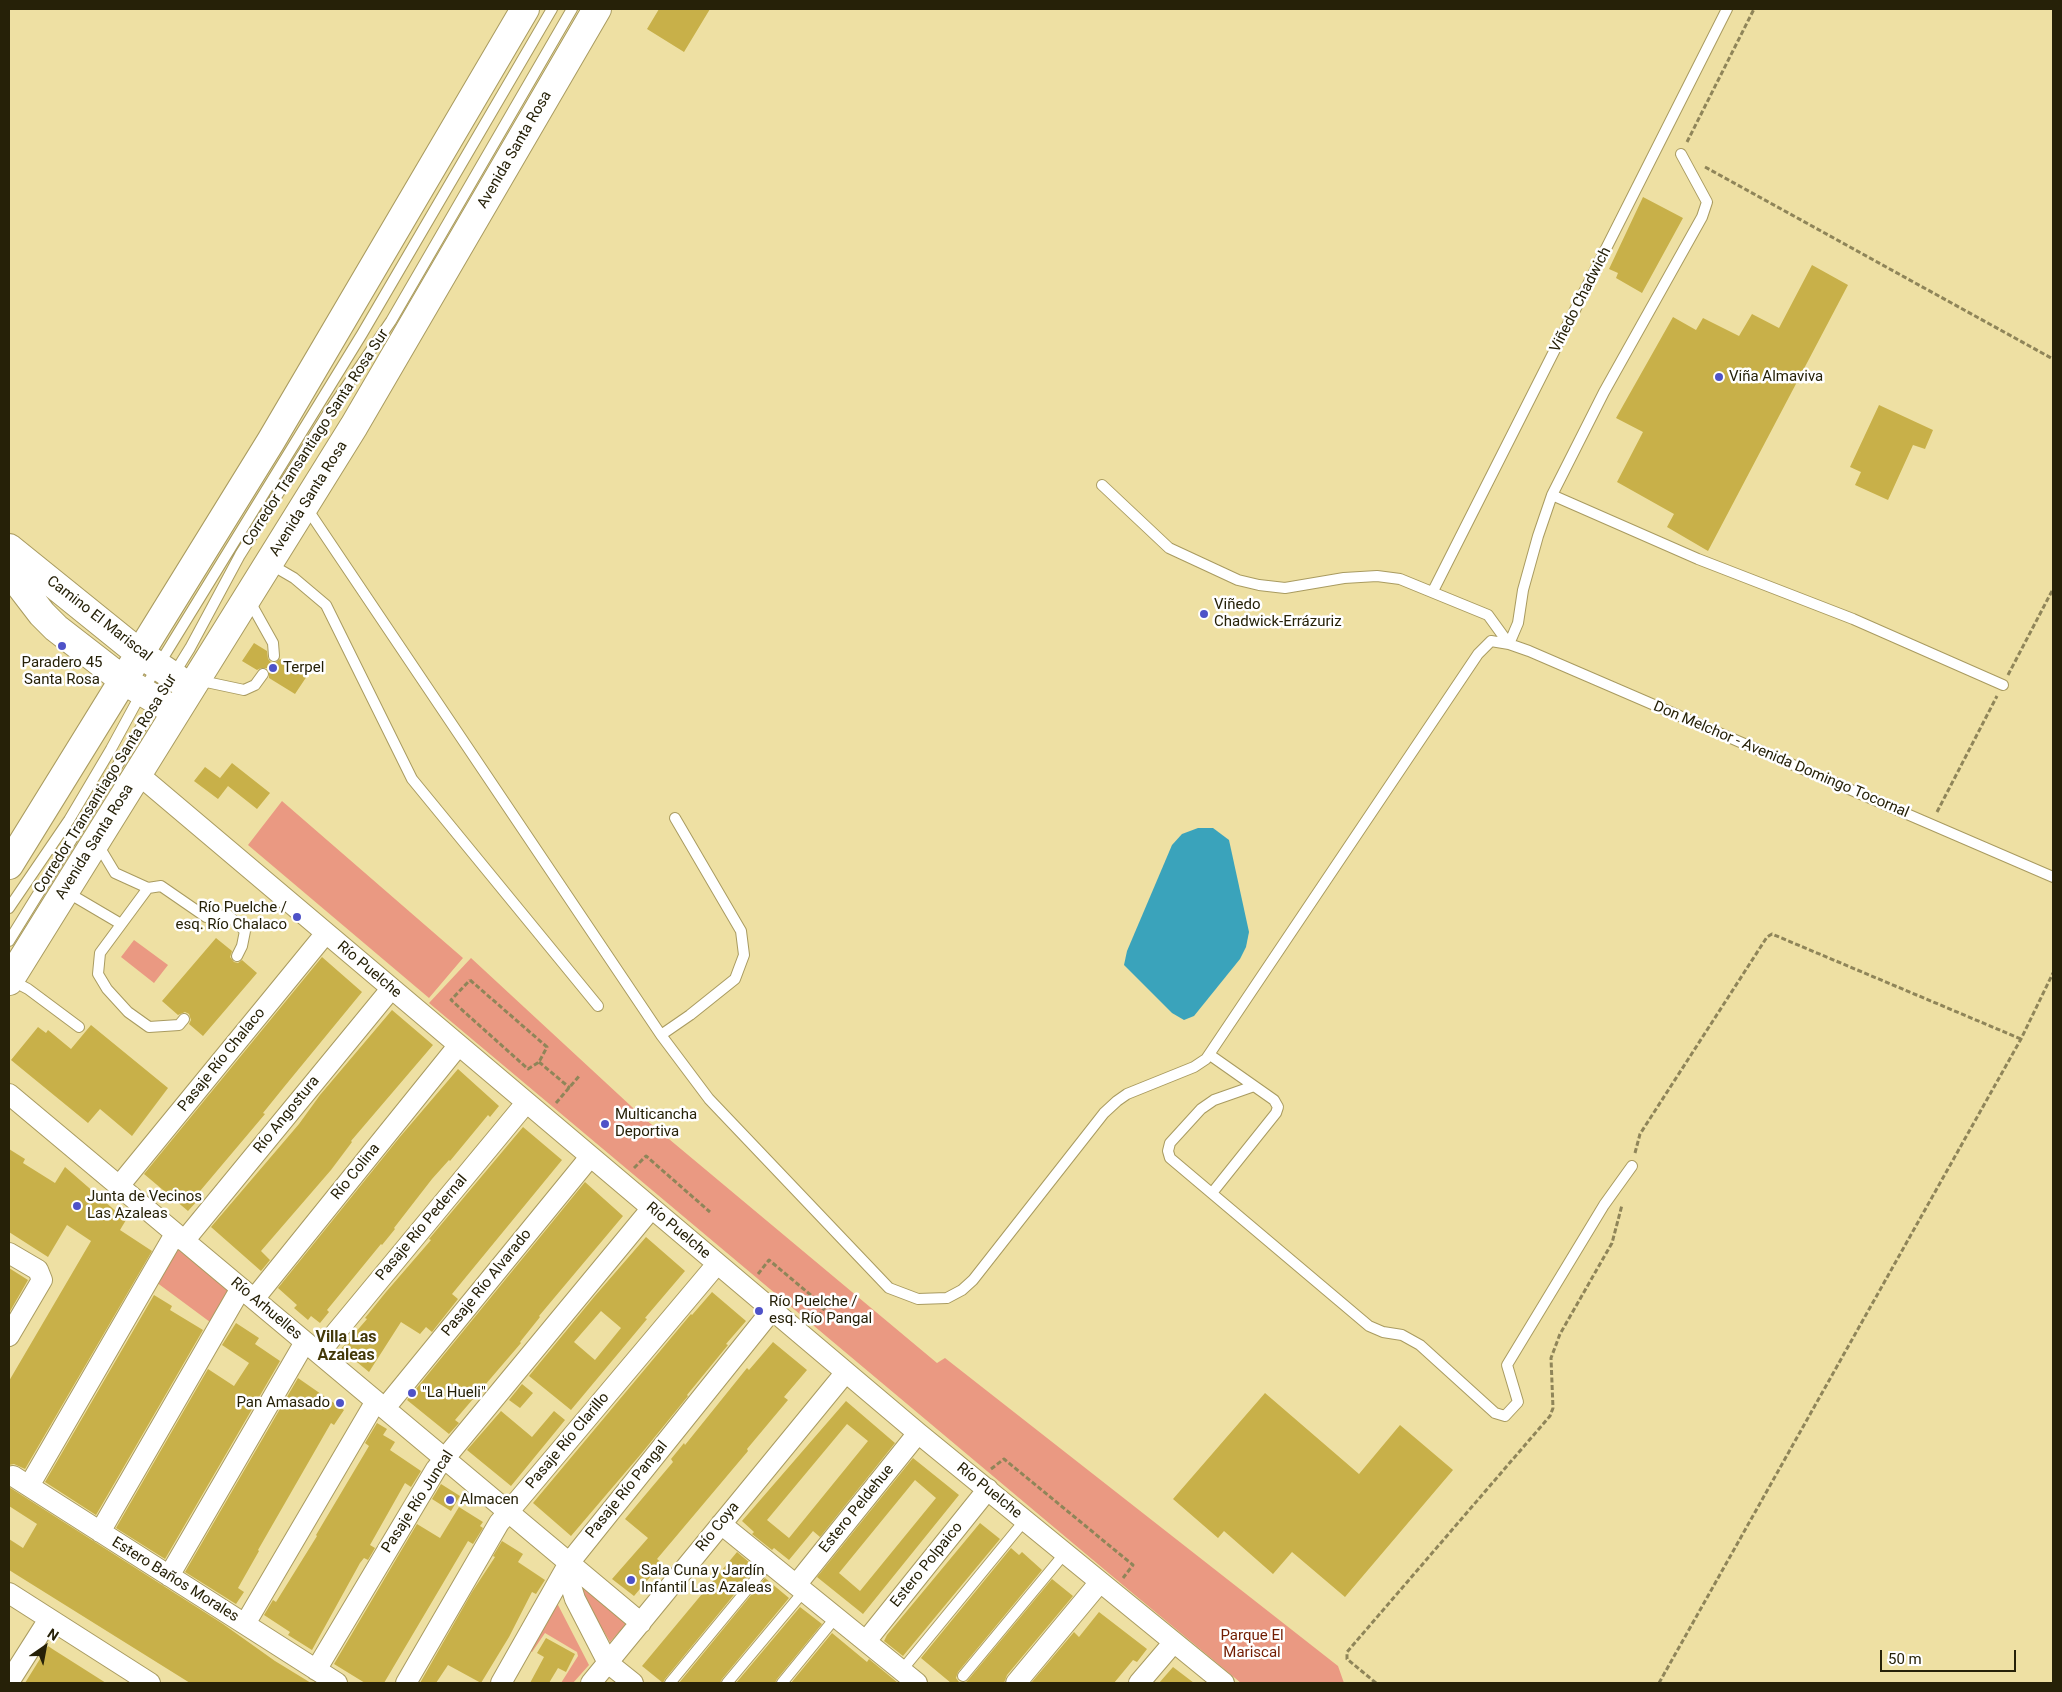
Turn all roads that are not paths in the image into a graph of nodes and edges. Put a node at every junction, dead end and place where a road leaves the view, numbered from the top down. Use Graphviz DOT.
graph roads {
  1 [pos="525,9"];
  2 [pos="552,9"];
  3 [pos="572,9"];
  4 [pos="597,9"];
  5 [pos="1727,9"];
  6 [pos="1681,154"];
  7 [pos="1102,485"];
  8 [pos="1552,495"];
  9 [pos="305,506"];
  10 [pos="9,548"];
  11 [pos="269,563"];
  12 [pos="9,571"];
  13 [pos="1433,591"];
  14 [pos="248,598"];
  15 [pos="1509,644"];
  16 [pos="274,656"];
  17 [pos="172,672"];
  18 [pos="263,674"];
  19 [pos="2003,685"];
  20 [pos="150,696"];
  21 [pos="138,774"];
  22 [pos="675,818"];
  23 [pos="96,840"];
  24 [pos="9,865"];
  25 [pos="2053,877"];
  26 [pos="148,888"];
  27 [pos="64,890"];
  28 [pos="9,908"];
  29 [pos="121,924"];
  30 [pos="326,933"];
  31 [pos="9,941"];
  32 [pos="237,956"];
  33 [pos="9,980"];
  34 [pos="391,989"];
  35 [pos="598,1006"];
  36 [pos="184,1019"];
  37 [pos="79,1027"];
  38 [pos="661,1035"];
  39 [pos="458,1046"];
  40 [pos="1210,1055"];
  41 [pos="1254,1086"];
  42 [pos="9,1094"];
  43 [pos="526,1103"];
  44 [pos="590,1157"];
  45 [pos="1632,1166"];
  46 [pos="119,1186"];
  47 [pos="1212,1193"];
  48 [pos="651,1209"];
  49 [pos="180,1237"];
  50 [pos="9,1252"];
  51 [pos="718,1264"];
  52 [pos="247,1294"];
  53 [pos="772,1310"];
  54 [pos="9,1336"];
  55 [pos="312,1348"];
  56 [pos="846,1372"];
  57 [pos="380,1405"];
  58 [pos="918,1433"];
  59 [pos="444,1458"];
  60 [pos="21,1481"];
  61 [pos="986,1482"];
  62 [pos="508,1512"];
  63 [pos="1025,1520"];
  64 [pos="721,1524"];
  65 [pos="100,1532"];
  66 [pos="1065,1553"];
  67 [pos="569,1563"];
  68 [pos="769,1563"];
  69 [pos="169,1576"];
  70 [pos="1100,1582"];
  71 [pos="800,1588"];
  72 [pos="9,1594"];
  73 [pos="836,1617"];
  74 [pos="49,1619"];
  75 [pos="641,1622"];
  76 [pos="245,1624"];
  77 [pos="866,1641"];
  78 [pos="1174,1642"];
  79 [pos="608,1663"];
  80 [pos="316,1670"];
  81 [pos="902,1670"];
  82 [pos="963,1676"];
  83 [pos="137,1680"];
  84 [pos="9,1682"];
  85 [pos="337,1683"];
  86 [pos="406,1683"];
  87 [pos="501,1683"];
  88 [pos="591,1683"];
  89 [pos="633,1683"];
  90 [pos="670,1683"];
  91 [pos="727,1683"];
  92 [pos="782,1683"];
  93 [pos="917,1683"];
  94 [pos="1016,1683"];
  95 [pos="1139,1683"];
  96 [pos="1224,1683"];
  1 -- 17 [label="main road, Avenida Santa Rosa"];
  2 -- 17 [label="lane, Corredor Transantiago Santa Rosa Sur"];
  3 -- 17 [label="lane, Corredor Transantiago Santa Rosa Sur"];
  4 -- 9 [label="main road, Avenida Santa Rosa"];
  5 -- 13 [label="lane, Viñedo Chadwich"];
  6 -- 8 [label="lane"];
  7 -- 13 [label="lane"];
  8 -- 15 [label="lane"];
  8 -- 19 [label="lane"];
  9 -- 11 [label="main road, Avenida Santa Rosa"];
  9 -- 38 [label="lane"];
  10 -- 17 [label="main road, Camino El Mariscal"];
  11 -- 14 [label="main road, Avenida Santa Rosa"];
  11 -- 35 [label="lane"];
  12 -- 20 [label="main road, Camino El Mariscal"];
  13 -- 15 [label="lane"];
  14 -- 16 [label="lane"];
  14 -- 17 [label="main road, Avenida Santa Rosa"];
  15 -- 25 [label="lane, Don Melchor - Avenida Domingo Tocornal"];
  15 -- 40 [label="lane"];
  17 -- 18 [label="lane"];
  17 -- 20 [label="main road, Avenida Santa Rosa"];
  17 -- 20 [label="main road, Avenida Santa Rosa"];
  20 -- 21 [label="main road, Avenida Santa Rosa"];
  20 -- 24 [label="main road, Avenida Santa Rosa"];
  20 -- 28 [label="lane, Corredor Transantiago Santa Rosa Sur"];
  20 -- 31 [label="lane, Corredor Transantiago Santa Rosa Sur"];
  21 -- 23 [label="main road, Avenida Santa Rosa"];
  21 -- 30 [label="street, Río Puelche"];
  22 -- 38 [label="lane"];
  23 -- 26 [label="lane"];
  23 -- 27 [label="main road, Avenida Santa Rosa"];
  26 -- 29 [label="lane"];
  26 -- 32 [label="lane"];
  27 -- 29 [label="lane"];
  27 -- 33 [label="main road, Avenida Santa Rosa"];
  29 -- 36 [label="lane"];
  30 -- 34 [label="street, Río Puelche"];
  30 -- 46 [label="street, Pasaje Río Chalaco"];
  33 -- 37 [label="lane"];
  34 -- 39 [label="street, Río Puelche"];
  34 -- 49 [label="street, Río Angostura"];
  38 -- 40 [label="lane"];
  39 -- 43 [label="street, Río Puelche"];
  39 -- 52 [label="street, Río Colina"];
  40 -- 41 [label="lane"];
  41 -- 47 [label="lane"];
  41 -- 47 [label="lane"];
  42 -- 46 [label="street, Río Arhuelles"];
  43 -- 44 [label="street, Río Puelche"];
  43 -- 55 [label="street, Pasaje Río Pedernal"];
  44 -- 48 [label="street, Río Puelche"];
  44 -- 57 [label="street, Pasaje Río Alvarado"];
  45 -- 47 [label="lane"];
  46 -- 49 [label="street, Río Arhuelles"];
  48 -- 51 [label="street, Río Puelche"];
  48 -- 59 [label="street, Pasaje Río Juncal"];
  49 -- 52 [label="street, Río Arhuelles"];
  49 -- 60 [label="street, Río Angostura"];
  50 -- 54 [label="street"];
  51 -- 53 [label="street, Río Puelche"];
  51 -- 62 [label="street, Pasaje Río Clarillo"];
  52 -- 55 [label="street, Río Arhuelles"];
  52 -- 65 [label="street, Río Colina"];
  53 -- 56 [label="street, Río Puelche"];
  53 -- 67 [label="street, Pasaje Río Pangal"];
  55 -- 57 [label="street, Río Arhuelles"];
  55 -- 69 [label="street, Pasaje Río Pedernal"];
  56 -- 58 [label="street, Río Puelche"];
  56 -- 64 [label="street, Río Coya"];
  57 -- 59 [label="street, Río Arhuelles"];
  57 -- 76 [label="street, Pasaje Río Alvarado"];
  58 -- 61 [label="street, Río Puelche"];
  58 -- 71 [label="street, Estero Peldehue"];
  59 -- 62 [label="street, Río Arhuelles"];
  59 -- 80 [label="street, Pasaje Río Juncal"];
  60 -- 65 [label="street, Estero Baños Morales"];
  61 -- 63 [label="street, Río Puelche"];
  61 -- 77 [label="street, Estero Polpaico"];
  62 -- 67 [label="street, Río Arhuelles"];
  62 -- 86 [label="street, Pasaje Río Clarillo"];
  63 -- 66 [label="street, Río Puelche"];
  63 -- 81 [label="lane"];
  64 -- 68 [label="street"];
  64 -- 75 [label="street, Río Coya"];
  65 -- 69 [label="street, Estero Baños Morales"];
  66 -- 70 [label="street, Río Puelche"];
  66 -- 82 [label="lane"];
  67 -- 75 [label="street, Río Arhuelles"];
  67 -- 79 [label="street"];
  67 -- 87 [label="street, Pasaje Río Pangal"];
  68 -- 71 [label="street"];
  68 -- 90 [label="lane"];
  69 -- 76 [label="street, Estero Baños Morales"];
  70 -- 78 [label="street, Río Puelche"];
  70 -- 94 [label="street"];
  71 -- 73 [label="street"];
  71 -- 91 [label="lane"];
  72 -- 74 [label="street"];
  73 -- 77 [label="street"];
  73 -- 92 [label="lane"];
  74 -- 83 [label="street"];
  74 -- 84 [label="street"];
  75 -- 79 [label="street, Río Coya"];
  76 -- 80 [label="street, Estero Baños Morales"];
  77 -- 81 [label="street"];
  78 -- 95 [label="street"];
  78 -- 96 [label="street, Río Puelche"];
  79 -- 88 [label="street, Río Coya"];
  79 -- 89 [label="street"];
  80 -- 85 [label="street, Estero Baños Morales"];
  81 -- 93 [label="street"];
}
